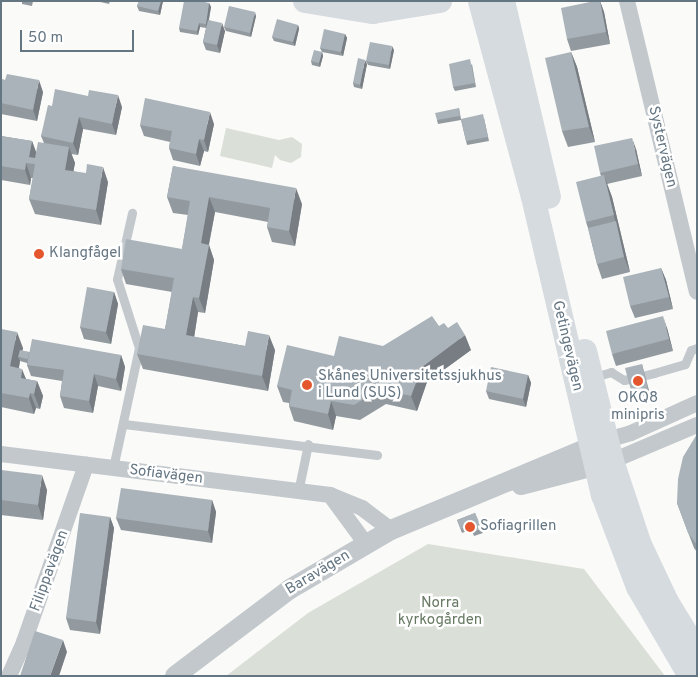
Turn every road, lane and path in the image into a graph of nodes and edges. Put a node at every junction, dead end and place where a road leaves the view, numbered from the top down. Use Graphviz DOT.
graph roads {
  1 [pos="305,1"];
  2 [pos="440,1"];
  3 [pos="480,1"];
  4 [pos="503,1"];
  5 [pos="627,1"];
  6 [pos="132,212"];
  7 [pos="697,292"];
  8 [pos="697,348"];
  9 [pos="591,378"];
  10 [pos="697,403"];
  11 [pos="124,424"];
  12 [pos="697,424"];
  13 [pos="308,444"];
  14 [pos="601,453"];
  15 [pos="1,454"];
  16 [pos="377,454"];
  17 [pos="86,464"];
  18 [pos="114,468"];
  19 [pos="298,492"];
  20 [pos="330,495"];
  21 [pos="391,530"];
  22 [pos="366,544"];
  23 [pos="695,646"];
  24 [pos="9,676"];
  25 [pos="175,676"];
  26 [pos="690,676"];
  1 -- 2 [label="main road"];
  3 -- 14 [label="main road, Getingevägen"];
  4 -- 9 [label="main road, Getingevägen"];
  5 -- 7 [label="street, Systervägen"];
  6 -- 11 [label="lane"];
  8 -- 9 [label="lane"];
  9 -- 14 [label="main road, Getingevägen"];
  10 -- 14 [label="street, Baravägen"];
  11 -- 13 [label="lane"];
  11 -- 18 [label="lane"];
  12 -- 14 [label="street, Baravägen"];
  13 -- 16 [label="lane"];
  13 -- 19 [label="lane"];
  14 -- 21 [label="street, Baravägen"];
  14 -- 23 [label="main road, Getingevägen"];
  14 -- 26 [label="main road, Getingevägen"];
  15 -- 17 [label="street, Sofiavägen"];
  17 -- 18 [label="street, Sofiavägen"];
  17 -- 24 [label="street, Filippavägen"];
  18 -- 19 [label="street, Sofiavägen"];
  19 -- 20 [label="street, Sofiavägen"];
  20 -- 21 [label="street, Sofiavägen"];
  20 -- 22 [label="street"];
  21 -- 22 [label="street, Baravägen"];
  22 -- 25 [label="street, Baravägen"];
}
